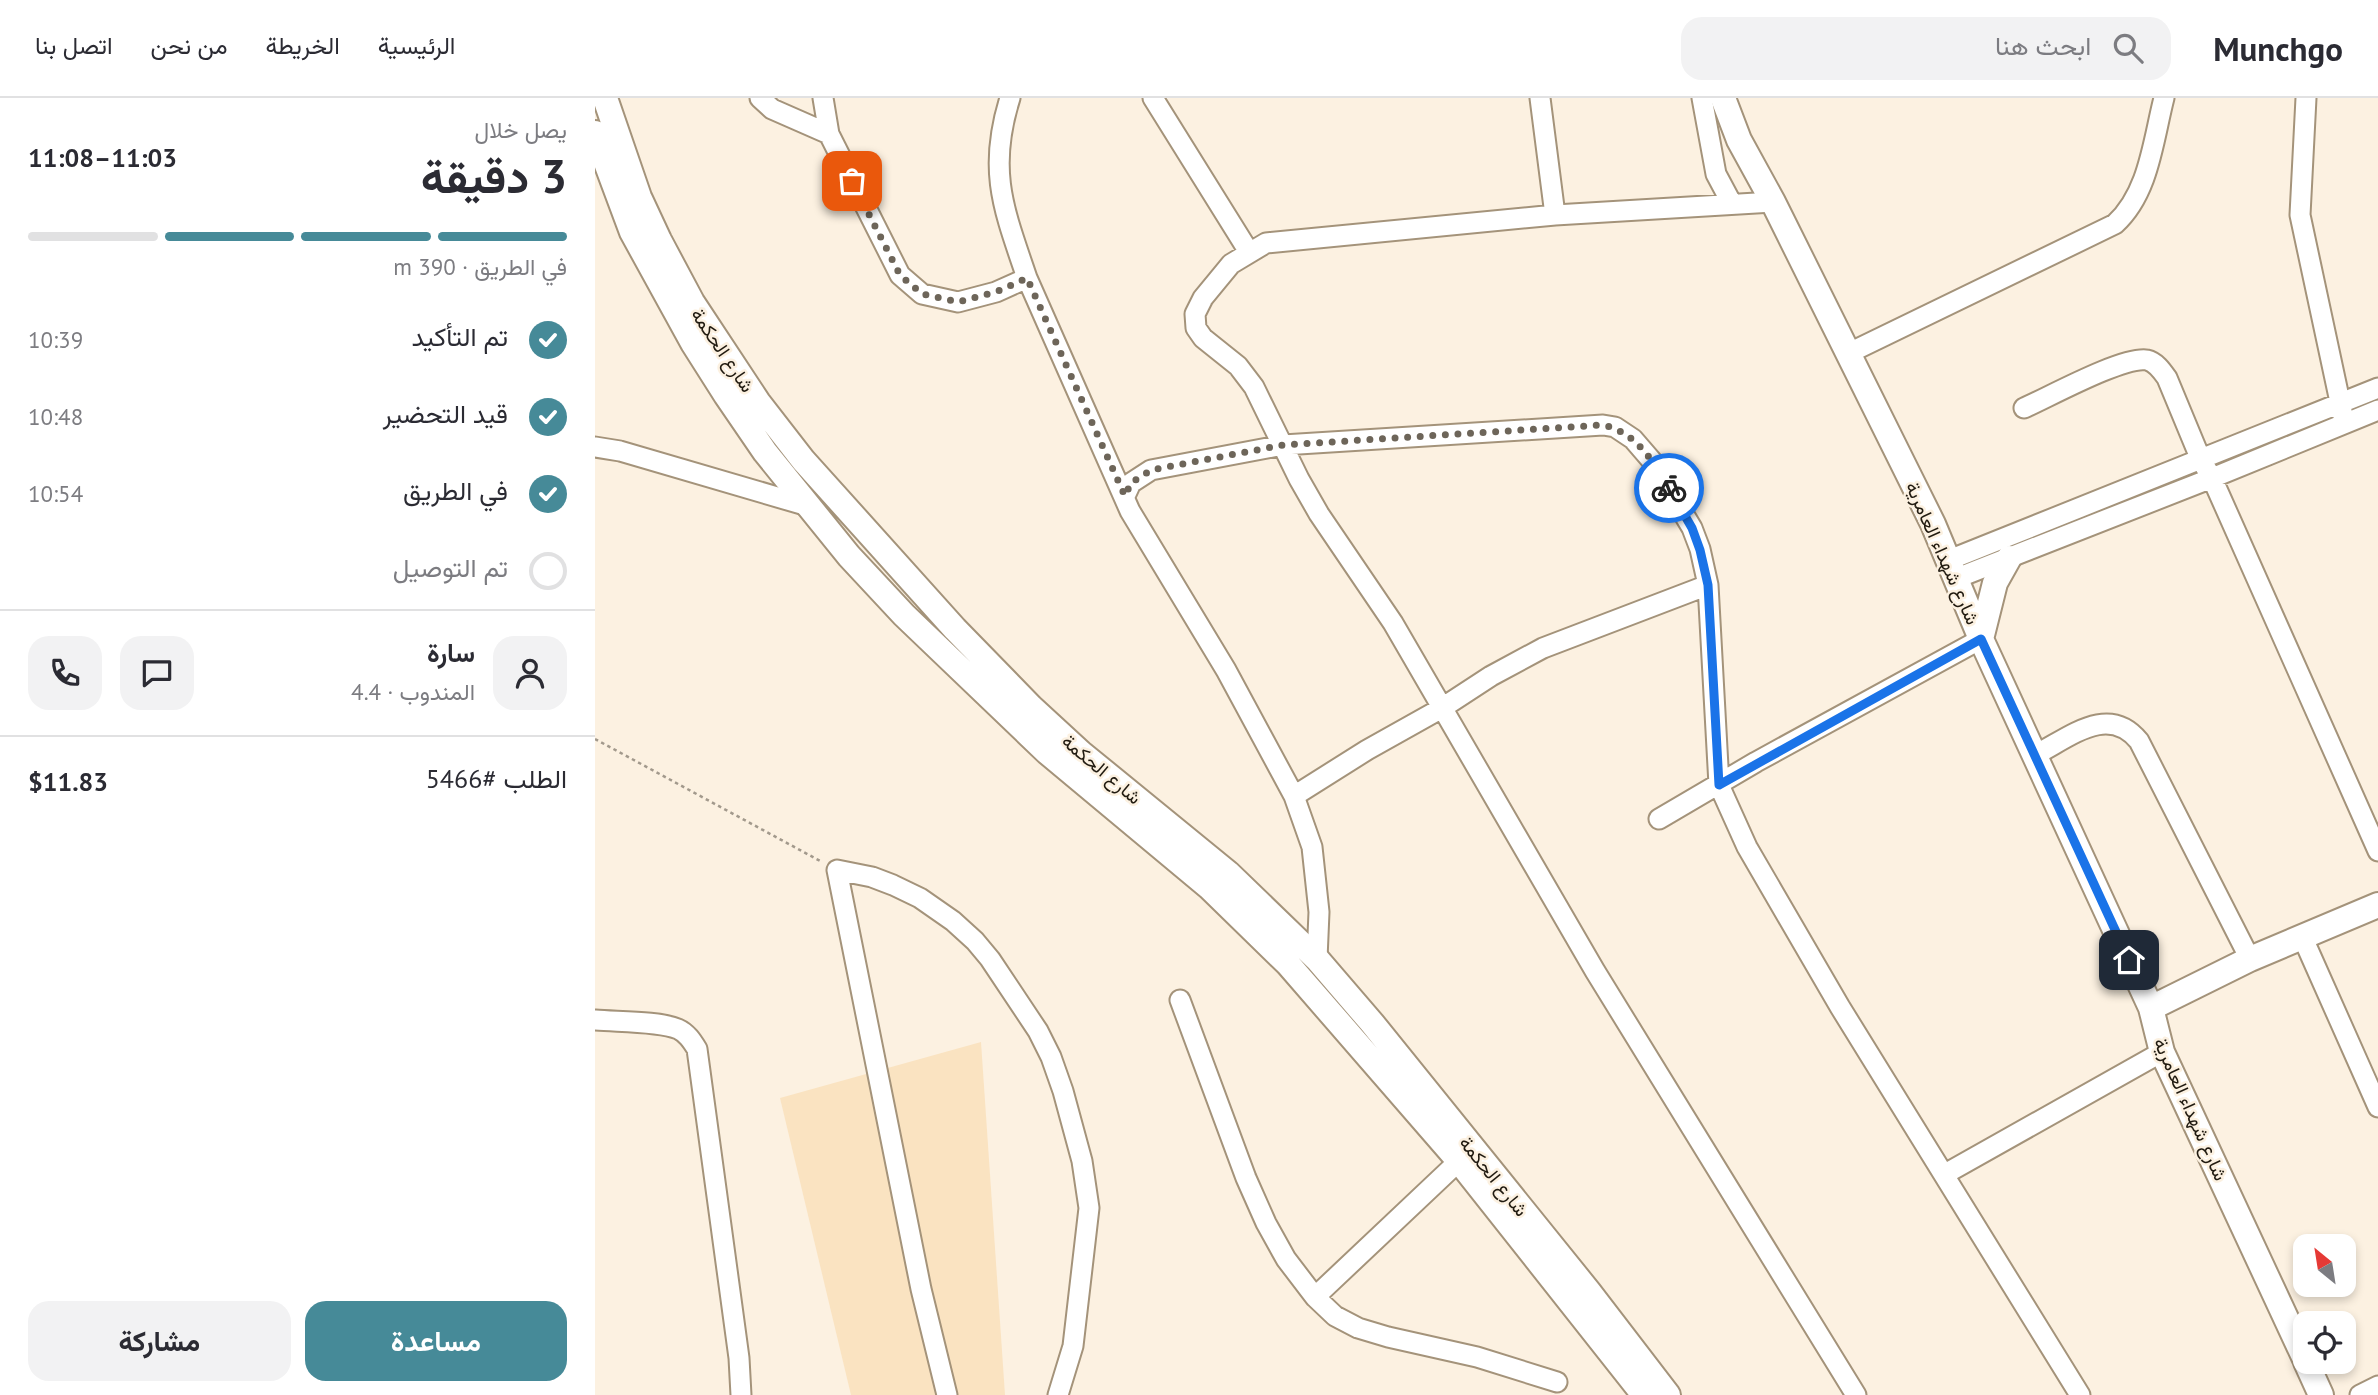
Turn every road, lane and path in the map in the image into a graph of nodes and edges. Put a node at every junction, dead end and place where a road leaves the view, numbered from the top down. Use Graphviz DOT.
graph roads {
  1 [pos="605,98"];
  2 [pos="759,98"];
  3 [pos="823,98"];
  4 [pos="1010,98"];
  5 [pos="1153,98"];
  6 [pos="1540,98"];
  7 [pos="1702,98"];
  8 [pos="1723,98"];
  9 [pos="2164,98"];
  10 [pos="2306,98"];
  11 [pos="595,133"];
  12 [pos="829,134"];
  13 [pos="1773,202"];
  14 [pos="1733,204"];
  15 [pos="1555,215"];
  16 [pos="1249,252"];
  17 [pos="1027,278"];
  18 [pos="1849,353"];
  19 [pos="2378,388"];
  20 [pos="2341,404"];
  21 [pos="2024,408"];
  22 [pos="2378,410"];
  23 [pos="2345,424"];
  24 [pos="1283,445"];
  25 [pos="595,447"];
  26 [pos="2201,460"];
  27 [pos="2212,478"];
  28 [pos="1125,496"];
  29 [pos="807,506"];
  30 [pos="2009,558"];
  31 [pos="1953,569"];
  32 [pos="1708,585"];
  33 [pos="1981,639"];
  34 [pos="1442,708"];
  35 [pos="595,739"];
  36 [pos="2035,755"];
  37 [pos="1719,785"];
  38 [pos="1294,796"];
  39 [pos="1659,818"];
  40 [pos="2378,851"];
  41 [pos="837,870"];
  42 [pos="2378,905"];
  43 [pos="2302,936"];
  44 [pos="1317,959"];
  45 [pos="2250,960"];
  46 [pos="1179,1000"];
  47 [pos="2151,1008"];
  48 [pos="595,1020"];
  49 [pos="2162,1052"];
  50 [pos="2378,1107"];
  51 [pos="1459,1161"];
  52 [pos="1945,1174"];
  53 [pos="1315,1297"];
  54 [pos="2293,1334"];
  55 [pos="2311,1374"];
  56 [pos="1557,1382"];
  57 [pos="2378,1386"];
  58 [pos="741,1395"];
  59 [pos="947,1395"];
  60 [pos="1058,1395"];
  61 [pos="1644,1395"];
  62 [pos="1668,1395"];
  63 [pos="1856,1395"];
  64 [pos="2080,1395"];
  65 [pos="2321,1395"];
  66 [pos="2360,1395"];
  1 -- 44 [label="street, شارع الحكمة"];
  2 -- 12 [label="street"];
  3 -- 12 [label="street"];
  4 -- 17 [label="street"];
  5 -- 16 [label="street"];
  6 -- 15 [label="street"];
  7 -- 14 [label="street"];
  8 -- 13 [label="street, شارع شهداء العامرية"];
  9 -- 18 [label="street"];
  10 -- 20 [label="street"];
  11 -- 29 [label="street, شارع الحكمة"];
  12 -- 17 [label="street"];
  13 -- 14 [label="street"];
  13 -- 18 [label="street, شارع شهداء العامرية"];
  14 -- 15 [label="street"];
  15 -- 16 [label="street"];
  16 -- 24 [label="street"];
  17 -- 28 [label="street"];
  18 -- 31 [label="street, شارع شهداء العامرية"];
  19 -- 20 [label="street"];
  20 -- 23 [label="street"];
  20 -- 26 [label="street"];
  21 -- 26 [label="street"];
  22 -- 23 [label="street"];
  23 -- 27 [label="street"];
  24 -- 28 [label="street"];
  24 -- 32 [label="street"];
  24 -- 34 [label="street"];
  25 -- 29 [label="street"];
  26 -- 27 [label="street"];
  26 -- 31 [label="street"];
  27 -- 30 [label="street"];
  27 -- 40 [label="street"];
  28 -- 38 [label="street"];
  29 -- 51 [label="street, شارع الحكمة"];
  30 -- 31 [label="street"];
  30 -- 33 [label="street"];
  31 -- 33 [label="street, شارع شهداء العامرية"];
  32 -- 34 [label="street"];
  32 -- 37 [label="street"];
  33 -- 36 [label="street, شارع شهداء العامرية"];
  33 -- 37 [label="street"];
  34 -- 38 [label="street"];
  34 -- 63 [label="street"];
  35 -- 41 [label="path"];
  36 -- 45 [label="street"];
  36 -- 47 [label="street, شارع شهداء العامرية"];
  37 -- 39 [label="street"];
  37 -- 52 [label="street"];
  38 -- 44 [label="street"];
  41 -- 59 [label="street"];
  41 -- 60 [label="street"];
  42 -- 43 [label="street"];
  43 -- 45 [label="street"];
  43 -- 50 [label="street"];
  44 -- 62 [label="street, شارع الحكمة"];
  45 -- 47 [label="street"];
  46 -- 53 [label="street"];
  47 -- 49 [label="street, شارع شهداء العامرية"];
  48 -- 58 [label="street"];
  49 -- 52 [label="street"];
  49 -- 54 [label="street, شارع شهداء العامرية"];
  51 -- 53 [label="street"];
  51 -- 61 [label="street, شارع الحكمة"];
  52 -- 64 [label="street"];
  53 -- 56 [label="street"];
  55 -- 65 [label="street, شارع شهداء العامرية"];
  57 -- 66 [label="street"];
}
